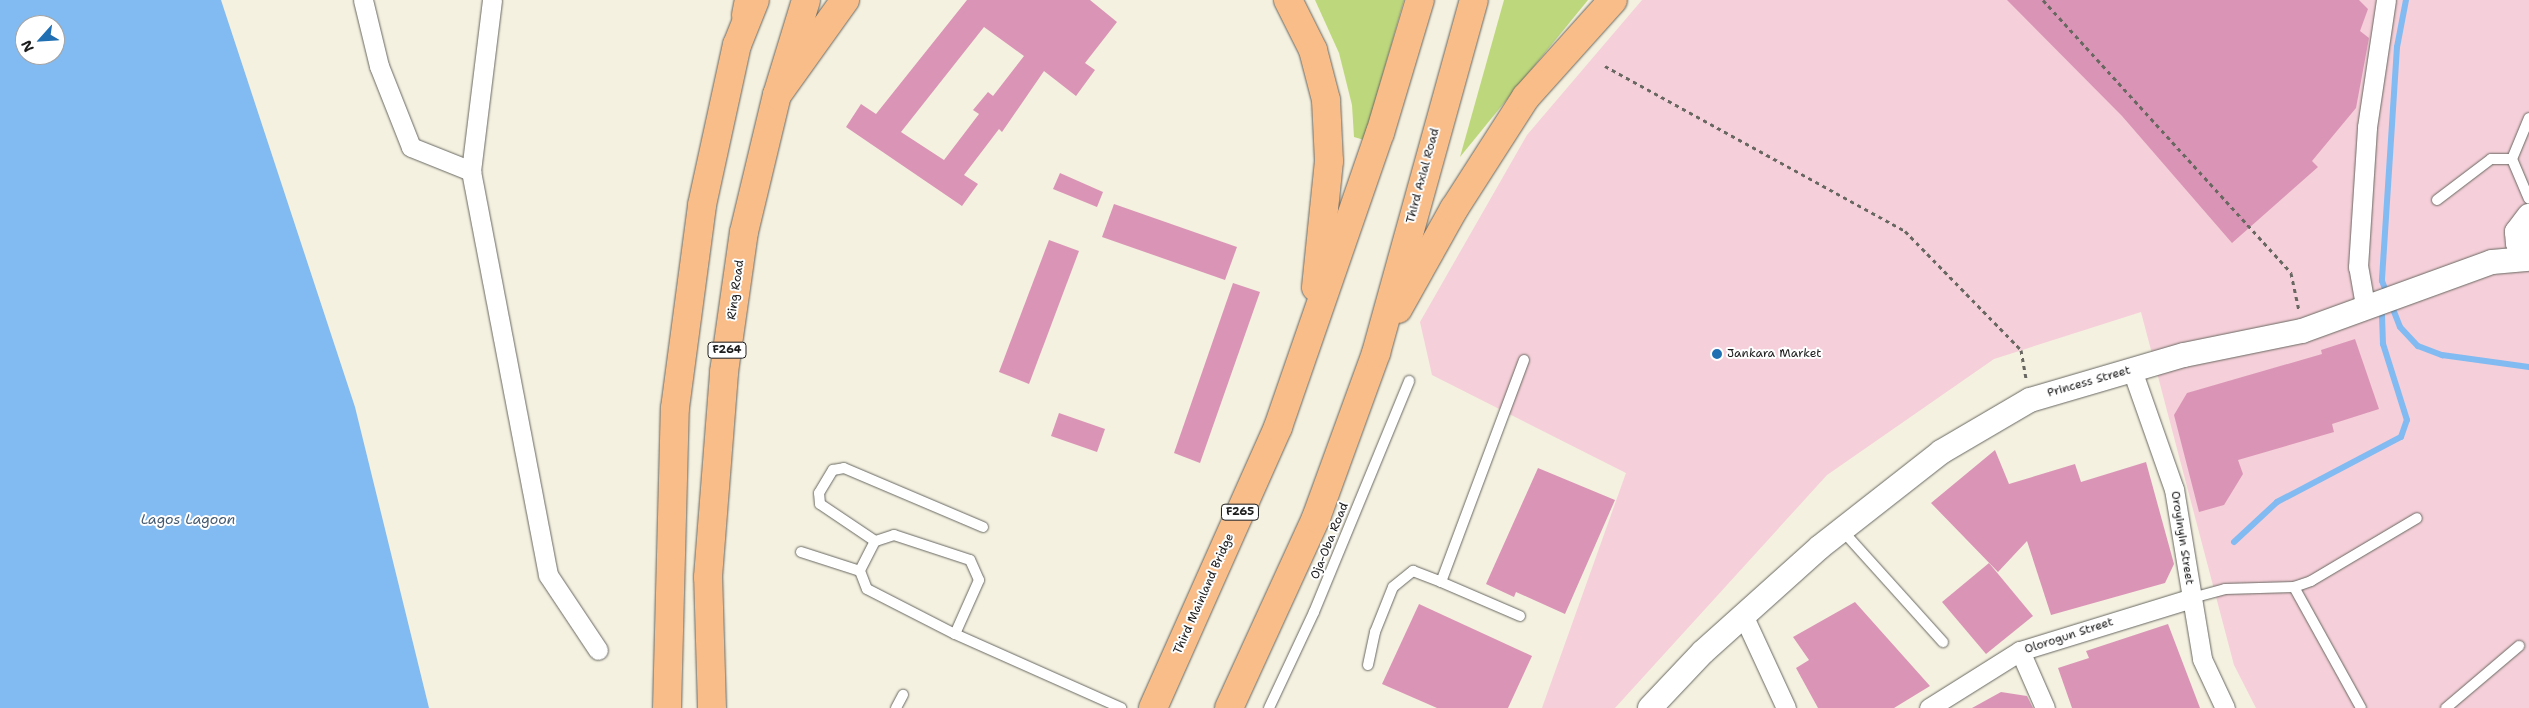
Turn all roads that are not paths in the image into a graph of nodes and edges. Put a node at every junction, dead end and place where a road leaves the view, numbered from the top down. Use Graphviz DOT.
graph roads {
  1 [pos="363,0"];
  2 [pos="492,0"];
  3 [pos="806,0"];
  4 [pos="845,0"];
  5 [pos="1288,0"];
  6 [pos="1420,0"];
  7 [pos="1474,0"];
  8 [pos="1614,0"];
  9 [pos="2386,0"];
  10 [pos="750,5"];
  11 [pos="777,95"];
  12 [pos="2529,118"];
  13 [pos="2512,159"];
  14 [pos="471,171"];
  15 [pos="2529,199"];
  16 [pos="2437,200"];
  17 [pos="2523,224"];
  18 [pos="2529,257"];
  19 [pos="2492,262"];
  20 [pos="2365,305"];
  21 [pos="1315,312"];
  22 [pos="1377,349"];
  23 [pos="1524,360"];
  24 [pos="2132,370"];
  25 [pos="1409,381"];
  26 [pos="2417,518"];
  27 [pos="983,528"];
  28 [pos="1842,530"];
  29 [pos="875,541"];
  30 [pos="801,552"];
  31 [pos="860,571"];
  32 [pos="1441,582"];
  33 [pos="2294,587"];
  34 [pos="2192,598"];
  35 [pos="1520,616"];
  36 [pos="1744,617"];
  37 [pos="955,634"];
  38 [pos="1943,642"];
  39 [pos="2519,646"];
  40 [pos="598,650"];
  41 [pos="2020,651"];
  42 [pos="1368,665"];
  43 [pos="903,695"];
  44 [pos="667,708"];
  45 [pos="712,708"];
  46 [pos="896,708"];
  47 [pos="1121,708"];
  48 [pos="1153,708"];
  49 [pos="1229,708"];
  50 [pos="1269,708"];
  51 [pos="1650,708"];
  52 [pos="1786,708"];
  53 [pos="1928,708"];
  54 [pos="2045,708"];
  55 [pos="2225,708"];
  56 [pos="2361,708"];
  57 [pos="2446,708"];
  1 -- 14 [label="street"];
  2 -- 14 [label="street"];
  3 -- 11 [label="main road, Ring Road / F264"];
  4 -- 11 [label="main road"];
  5 -- 21 [label="main road"];
  6 -- 21 [label="main road, F265"];
  7 -- 22 [label="main road, Third Axial Road"];
  8 -- 22 [label="main road"];
  9 -- 20 [label="street"];
  10 -- 44 [label="main road"];
  11 -- 45 [label="main road, Ring Road / F264"];
  12 -- 13 [label="lane"];
  13 -- 15 [label="lane"];
  13 -- 16 [label="lane"];
  14 -- 40 [label="street"];
  17 -- 18 [label="street"];
  17 -- 19 [label="street"];
  18 -- 19 [label="street, Princess Street"];
  19 -- 20 [label="street, Princess Street"];
  20 -- 24 [label="street, Princess Street"];
  21 -- 48 [label="main road, Third Mainland Bridge / F265"];
  22 -- 49 [label="main road"];
  23 -- 32 [label="lane"];
  24 -- 28 [label="street, Princess Street"];
  24 -- 34 [label="street, Oroyinyin Street"];
  25 -- 50 [label="lane, Oja-Oba Road"];
  26 -- 33 [label="lane"];
  27 -- 29 [label="lane"];
  28 -- 36 [label="street, Princess Street"];
  28 -- 38 [label="lane"];
  29 -- 31 [label="lane"];
  29 -- 37 [label="lane"];
  30 -- 31 [label="lane"];
  31 -- 37 [label="lane"];
  32 -- 35 [label="lane"];
  32 -- 42 [label="lane"];
  33 -- 34 [label="lane"];
  33 -- 56 [label="lane"];
  34 -- 41 [label="street, Olorogun Street"];
  34 -- 55 [label="street, Oroyinyin Street"];
  36 -- 51 [label="street, Princess Street"];
  36 -- 52 [label="street"];
  37 -- 47 [label="lane"];
  39 -- 57 [label="lane"];
  41 -- 53 [label="street, Olorogun Street"];
  41 -- 54 [label="street"];
  43 -- 46 [label="lane"];
}
